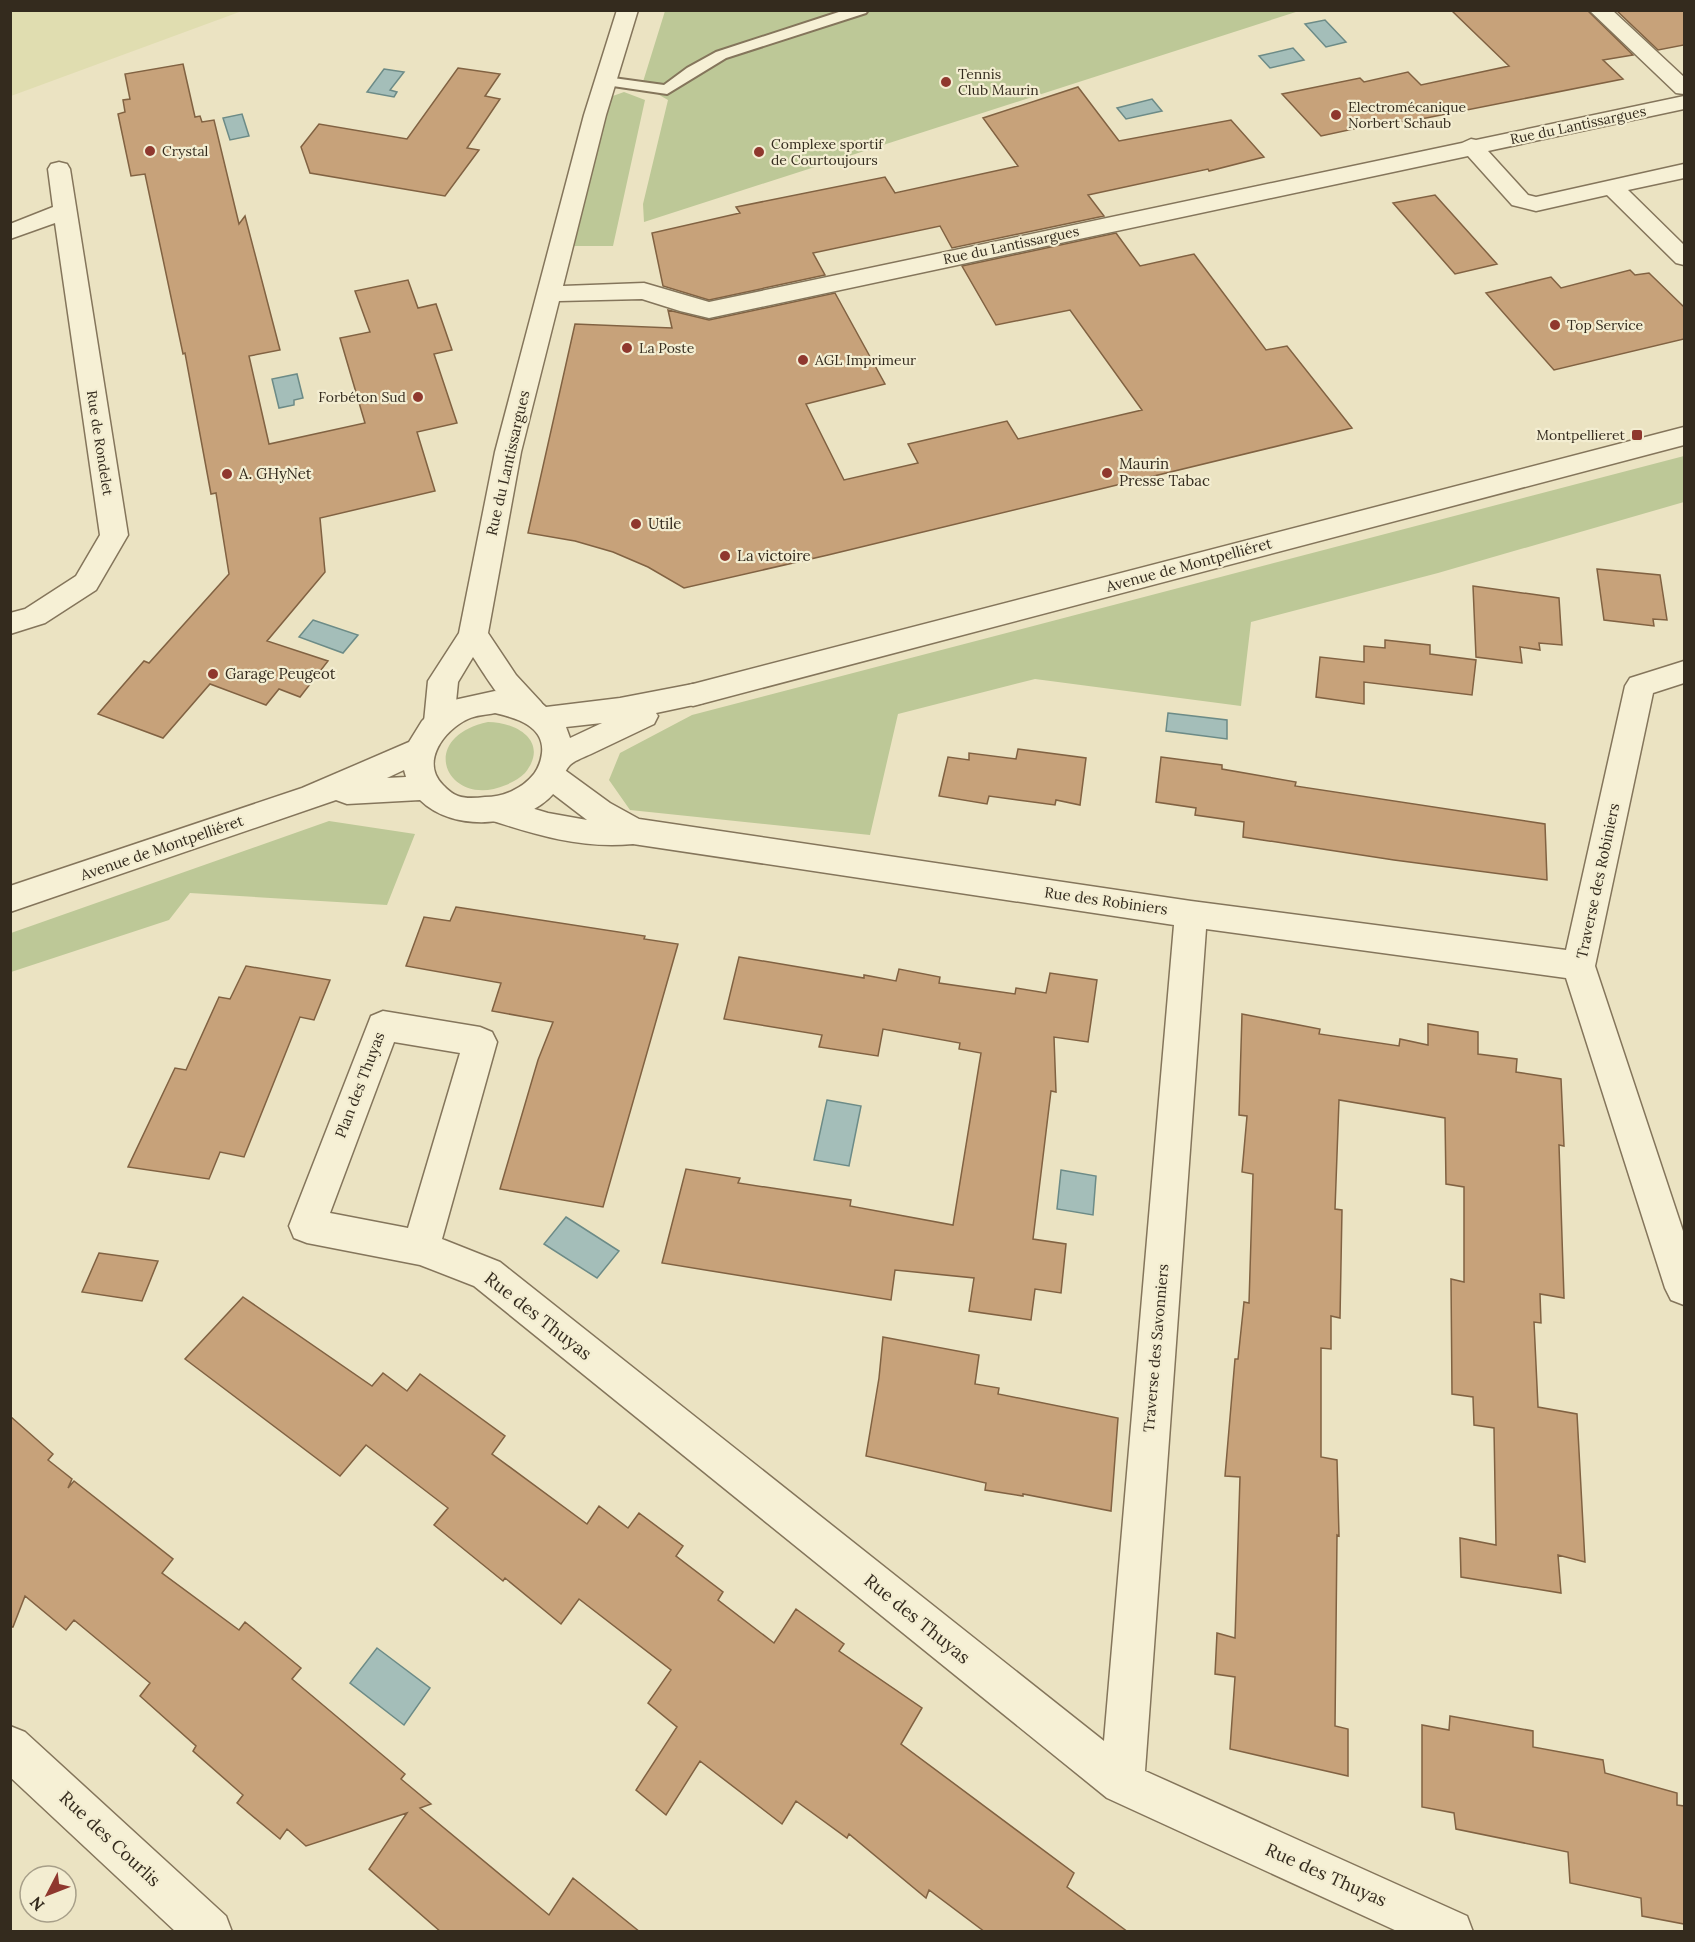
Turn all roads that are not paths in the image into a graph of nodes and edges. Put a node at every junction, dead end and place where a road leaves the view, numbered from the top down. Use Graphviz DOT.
graph roads {
  1 [pos="628,10"];
  2 [pos="861,10"];
  3 [pos="1599,10"];
  4 [pos="606,81"];
  5 [pos="1684,88"];
  6 [pos="1684,103"];
  7 [pos="1471,146"];
  8 [pos="59,169"];
  9 [pos="1684,171"];
  10 [pos="1613,188"];
  11 [pos="64,211"];
  12 [pos="10,232"];
  13 [pos="1684,258"];
  14 [pos="550,294"];
  15 [pos="1684,436"];
  16 [pos="10,624"];
  17 [pos="473,634"];
  18 [pos="1684,672"];
  19 [pos="693,695"];
  20 [pos="537,714"];
  21 [pos="439,722"];
  22 [pos="419,751"];
  23 [pos="554,766"];
  24 [pos="426,788"];
  25 [pos="313,797"];
  26 [pos="498,810"];
  27 [pos="633,831"];
  28 [pos="10,899"];
  29 [pos="1191,914"];
  30 [pos="1579,966"];
  31 [pos="421,1248"];
  32 [pos="1684,1288"];
  33 [pos="10,1748"];
  34 [pos="1122,1783"];
  35 [pos="210,1932"];
  36 [pos="1451,1932"];
  1 -- 4 [label="street, Rue du Lantissargues"];
  2 -- 4 [label="lane"];
  3 -- 5 [label="street"];
  4 -- 14 [label="street, Rue du Lantissargues"];
  6 -- 7 [label="street, Rue du Lantissargues"];
  7 -- 10 [label="street"];
  7 -- 14 [label="street, Rue du Lantissargues"];
  8 -- 11 [label="street, Rue de Rondelet"];
  9 -- 10 [label="street"];
  10 -- 13 [label="street"];
  11 -- 12 [label="street"];
  11 -- 16 [label="street, Rue de Rondelet"];
  14 -- 17 [label="street, Rue du Lantissargues"];
  15 -- 19 [label="street, Avenue de Montpelliéret"];
  17 -- 20 [label="street"];
  17 -- 21 [label="street, Rue du Lantissargues"];
  18 -- 30 [label="street, Traverse des Robiniers"];
  19 -- 20 [label="street, Avenue de Montpelliéret"];
  19 -- 23 [label="street, Avenue de Montpelliéret"];
  20 -- 21 [label="street"];
  20 -- 23 [label="street"];
  21 -- 22 [label="street"];
  22 -- 24 [label="street"];
  22 -- 25 [label="street, Avenue de Montpelliéret"];
  23 -- 26 [label="street"];
  23 -- 27 [label="street, Rue des Robiniers"];
  24 -- 25 [label="street, Avenue de Montpelliéret"];
  24 -- 26 [label="street"];
  25 -- 28 [label="street, Avenue de Montpelliéret"];
  26 -- 27 [label="street, Rue des Robiniers"];
  27 -- 29 [label="street, Rue des Robiniers"];
  29 -- 30 [label="street, Rue des Robiniers"];
  29 -- 34 [label="street, Traverse des Savonniers"];
  30 -- 32 [label="street, Traverse des Robiniers"];
  31 -- 31 [label="street, Plan des Thuyas"];
  31 -- 34 [label="street, Rue des Thuyas"];
  33 -- 35 [label="street, Rue des Courlis"];
  34 -- 36 [label="street, Rue des Thuyas"];
}
